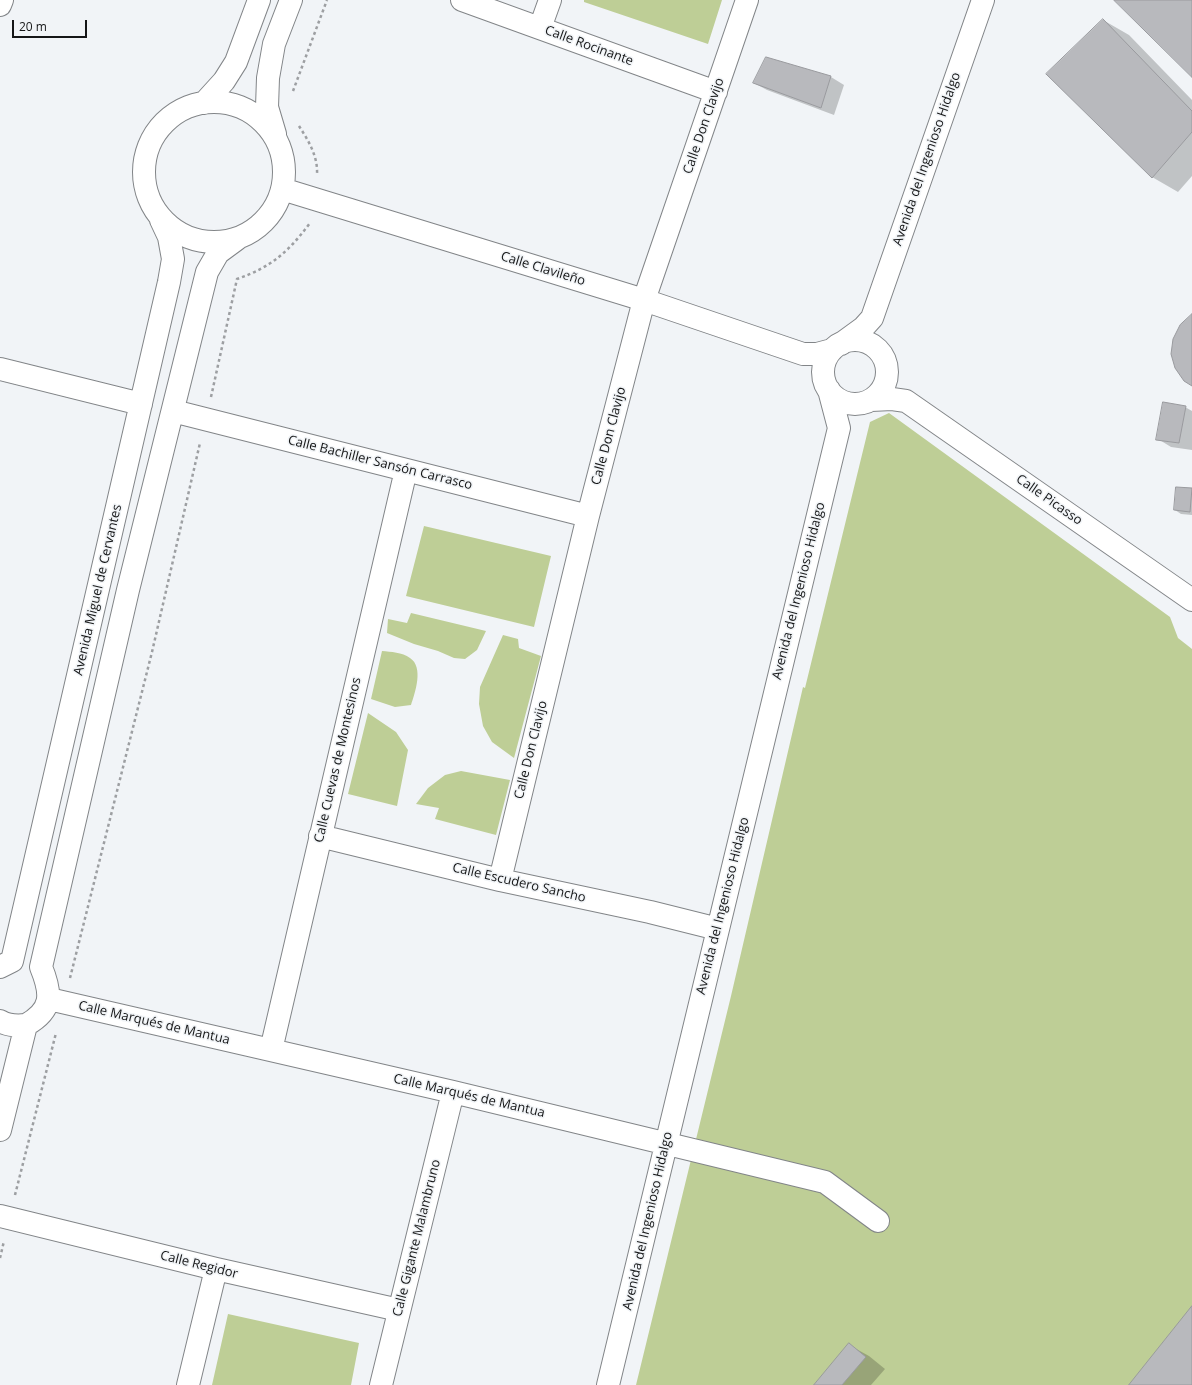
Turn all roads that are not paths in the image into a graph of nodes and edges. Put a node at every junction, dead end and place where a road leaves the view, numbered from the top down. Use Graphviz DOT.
graph roads {
  1 [pos="2,0"];
  2 [pos="259,0"];
  3 [pos="291,0"];
  4 [pos="462,0"];
  5 [pos="550,0"];
  6 [pos="747,0"];
  7 [pos="983,0"];
  8 [pos="0,5"];
  9 [pos="540,28"];
  10 [pos="716,92"];
  11 [pos="204,103"];
  12 [pos="278,142"];
  13 [pos="282,189"];
  14 [pos="161,220"];
  15 [pos="237,239"];
  16 [pos="644,300"];
  17 [pos="872,318"];
  18 [pos="836,347"];
  19 [pos="803,354"];
  20 [pos="883,359"];
  21 [pos="0,369"];
  22 [pos="826,385"];
  23 [pos="906,401"];
  24 [pos="866,402"];
  25 [pos="141,404"];
  26 [pos="173,411"];
  27 [pos="839,428"];
  28 [pos="406,470"];
  29 [pos="588,516"];
  30 [pos="1192,600"];
  31 [pos="320,836"];
  32 [pos="500,880"];
  33 [pos="718,930"];
  34 [pos="6,964"];
  35 [pos="41,967"];
  36 [pos="57,1001"];
  37 [pos="0,1021"];
  38 [pos="26,1025"];
  39 [pos="271,1050"];
  40 [pos="453,1092"];
  41 [pos="0,1130"];
  42 [pos="666,1143"];
  43 [pos="5,1217"];
  44 [pos="878,1221"];
  45 [pos="216,1269"];
  46 [pos="399,1310"];
  47 [pos="188,1385"];
  48 [pos="381,1385"];
  49 [pos="608,1385"];
  1 -- 8 [label="street"];
  2 -- 11 [label="street"];
  3 -- 12 [label="street"];
  4 -- 9 [label="street, Calle Rocinante"];
  5 -- 9 [label="street"];
  6 -- 10 [label="street, Calle Don Clavijo"];
  7 -- 17 [label="street, Avenida del Ingenioso Hidalgo"];
  9 -- 10 [label="street, Calle Rocinante"];
  10 -- 16 [label="street, Calle Don Clavijo"];
  11 -- 12 [label="street"];
  11 -- 14 [label="street"];
  12 -- 13 [label="street"];
  13 -- 15 [label="street"];
  13 -- 16 [label="street, Calle Clavileño"];
  14 -- 15 [label="street"];
  14 -- 25 [label="street, Avenida Miguel de Cervantes"];
  15 -- 26 [label="street"];
  16 -- 19 [label="street, Calle Clavileño"];
  16 -- 29 [label="street, Calle Don Clavijo"];
  17 -- 18 [label="street, Avenida del Ingenioso Hidalgo"];
  17 -- 20 [label="street"];
  18 -- 19 [label="street, Calle Clavileño"];
  18 -- 20 [label="street"];
  18 -- 22 [label="street"];
  19 -- 22 [label="street, Calle Clavileño"];
  20 -- 23 [label="street"];
  20 -- 24 [label="street"];
  21 -- 25 [label="street"];
  22 -- 24 [label="street"];
  22 -- 27 [label="street, Avenida del Ingenioso Hidalgo"];
  23 -- 24 [label="street, Calle Picasso"];
  23 -- 30 [label="street, Calle Picasso"];
  24 -- 27 [label="street, Avenida del Ingenioso Hidalgo"];
  25 -- 34 [label="street, Avenida Miguel de Cervantes"];
  26 -- 28 [label="street, Calle Bachiller Sansón Carrasco"];
  26 -- 35 [label="street"];
  27 -- 33 [label="street, Avenida del Ingenioso Hidalgo"];
  28 -- 29 [label="street, Calle Bachiller Sansón Carrasco"];
  28 -- 31 [label="street, Calle Cuevas de Montesinos"];
  29 -- 32 [label="street, Calle Don Clavijo"];
  31 -- 32 [label="street, Calle Escudero Sancho"];
  31 -- 39 [label="street, Calle Cuevas de Montesinos"];
  32 -- 33 [label="street, Calle Escudero Sancho"];
  33 -- 42 [label="street, Avenida del Ingenioso Hidalgo"];
  34 -- 35 [label="street, Avenida Miguel de Cervantes"];
  35 -- 36 [label="street"];
  36 -- 38 [label="street"];
  36 -- 39 [label="street, Calle Marqués de Mantua"];
  37 -- 38 [label="street"];
  38 -- 41 [label="street"];
  39 -- 40 [label="street, Calle Marqués de Mantua"];
  40 -- 42 [label="street, Calle Marqués de Mantua"];
  40 -- 46 [label="street, Calle Gigante Malambruno"];
  42 -- 44 [label="street, Calle Marqués de Mantua"];
  42 -- 49 [label="street, Avenida del Ingenioso Hidalgo"];
  43 -- 45 [label="street, Calle Regidor"];
  45 -- 46 [label="street, Calle Regidor"];
  45 -- 47 [label="street"];
  46 -- 48 [label="street, Calle Gigante Malambruno"];
}
